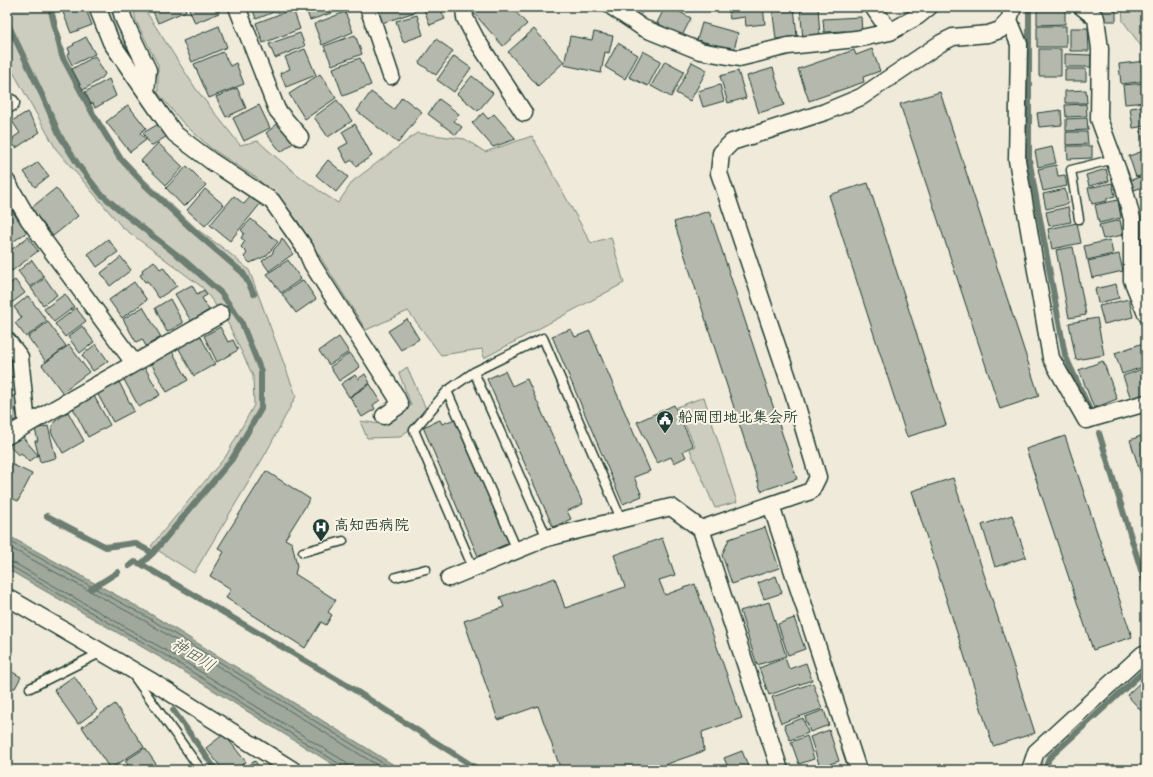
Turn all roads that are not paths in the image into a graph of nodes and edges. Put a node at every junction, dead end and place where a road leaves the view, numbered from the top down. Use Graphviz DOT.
graph roads {
  1 [pos="98,7"];
  2 [pos="120,7"];
  3 [pos="237,7"];
  4 [pos="368,7"];
  5 [pos="464,7"];
  6 [pos="612,7"];
  7 [pos="873,7"];
  8 [pos="929,7"];
  9 [pos="1082,7"];
  10 [pos="1011,14"];
  11 [pos="890,32"];
  12 [pos="391,76"];
  13 [pos="146,92"];
  14 [pos="524,114"];
  15 [pos="300,137"];
  16 [pos="1114,159"];
  17 [pos="7,182"];
  18 [pos="1079,219"];
  19 [pos="221,314"];
  20 [pos="1146,314"];
  21 [pos="7,340"];
  22 [pos="134,363"];
  23 [pos="474,372"];
  24 [pos="447,391"];
  25 [pos="1146,403"];
  26 [pos="384,416"];
  27 [pos="27,425"];
  28 [pos="7,436"];
  29 [pos="771,505"];
  30 [pos="621,519"];
  31 [pos="701,528"];
  32 [pos="547,538"];
  33 [pos="343,541"];
  34 [pos="517,550"];
  35 [pos="303,552"];
  36 [pos="473,568"];
  37 [pos="426,569"];
  38 [pos="396,577"];
  39 [pos="449,578"];
  40 [pos="7,597"];
  41 [pos="102,652"];
  42 [pos="1146,655"];
  43 [pos="127,666"];
  44 [pos="30,688"];
  45 [pos="201,770"];
  46 [pos="293,770"];
  47 [pos="780,770"];
  48 [pos="858,770"];
  49 [pos="1030,770"];
  1 -- 13 [label="street"];
  2 -- 13 [label="street"];
  3 -- 15 [label="street"];
  4 -- 12 [label="street"];
  5 -- 14 [label="street"];
  6 -- 11 [label="street"];
  7 -- 11 [label="street"];
  8 -- 11 [label="street"];
  9 -- 16 [label="street"];
  10 -- 25 [label="street"];
  10 -- 29 [label="street"];
  13 -- 26 [label="street"];
  16 -- 18 [label="lane"];
  16 -- 20 [label="street"];
  17 -- 22 [label="street"];
  19 -- 22 [label="street"];
  21 -- 27 [label="street"];
  22 -- 27 [label="street"];
  23 -- 24 [label="lane"];
  23 -- 30 [label="lane"];
  23 -- 32 [label="lane"];
  24 -- 34 [label="lane"];
  24 -- 36 [label="lane"];
  27 -- 28 [label="street"];
  29 -- 31 [label="street"];
  29 -- 48 [label="street"];
  30 -- 31 [label="street"];
  30 -- 32 [label="street"];
  31 -- 47 [label="street"];
  32 -- 34 [label="street"];
  33 -- 35 [label="lane"];
  34 -- 36 [label="street"];
  36 -- 39 [label="street"];
  37 -- 38 [label="lane"];
  40 -- 41 [label="street"];
  41 -- 43 [label="street"];
  41 -- 44 [label="lane"];
  42 -- 49 [label="street"];
  43 -- 45 [label="lane"];
  43 -- 46 [label="street"];
}
